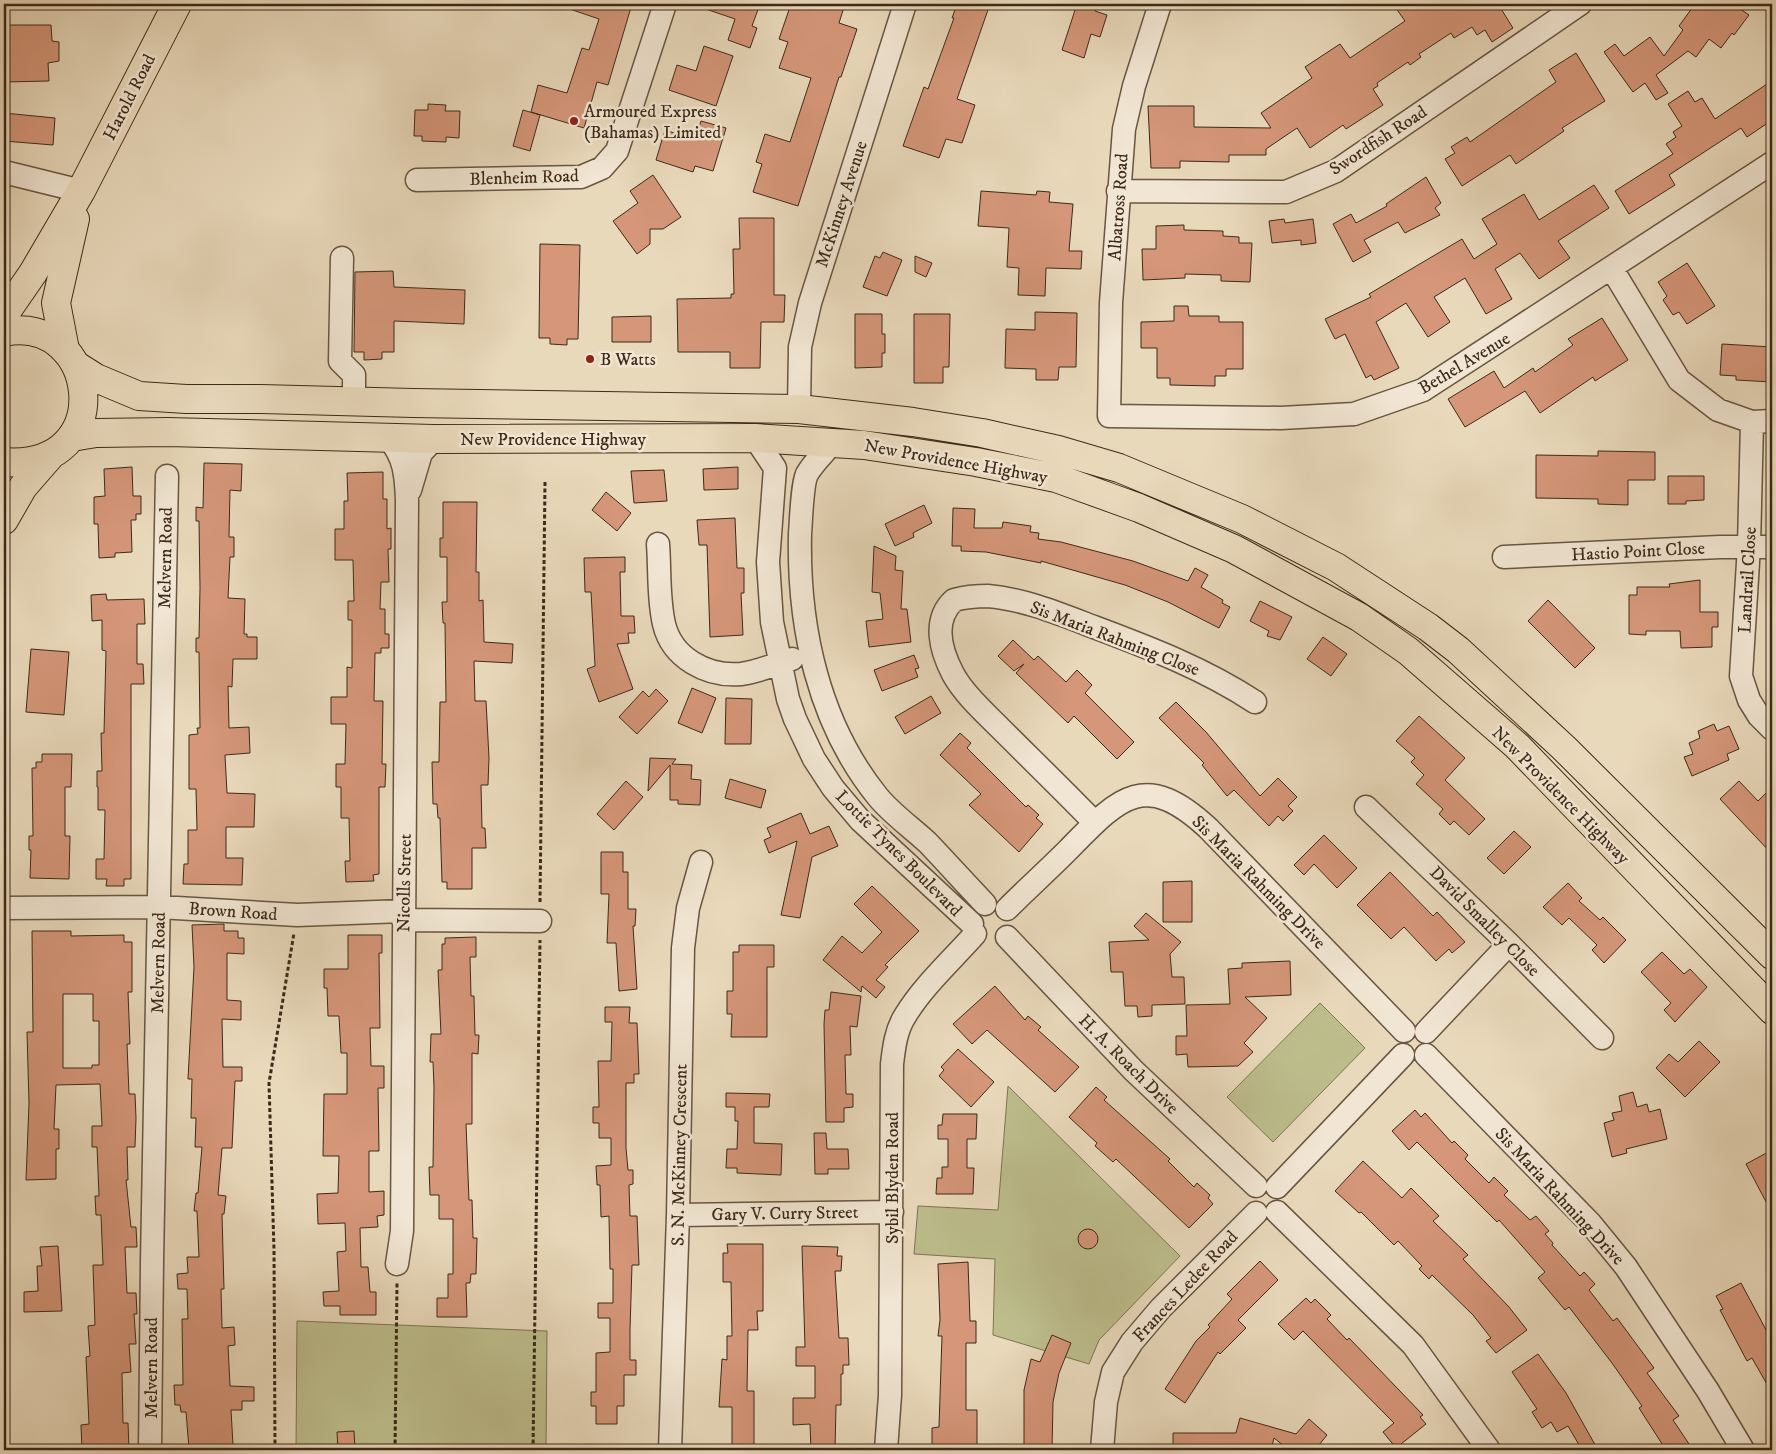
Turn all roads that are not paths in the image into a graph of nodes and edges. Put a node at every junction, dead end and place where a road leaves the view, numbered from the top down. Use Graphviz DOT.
graph roads {
  1 [pos="177,4"];
  2 [pos="665,4"];
  3 [pos="905,4"];
  4 [pos="1160,4"];
  5 [pos="1580,4"];
  6 [pos="1772,163"];
  7 [pos="4,172"];
  8 [pos="417,180"];
  9 [pos="81,191"];
  10 [pos="1118,191"];
  11 [pos="342,258"];
  12 [pos="1612,269"];
  13 [pos="4,315"];
  14 [pos="4,332"];
  15 [pos="71,358"];
  16 [pos="354,402"];
  17 [pos="800,409"];
  18 [pos="1109,416"];
  19 [pos="1762,422"];
  20 [pos="72,437"];
  21 [pos="388,438"];
  22 [pos="755,438"];
  23 [pos="434,439"];
  24 [pos="833,442"];
  25 [pos="50,456"];
  26 [pos="4,462"];
  27 [pos="167,476"];
  28 [pos="407,500"];
  29 [pos="4,520"];
  30 [pos="658,544"];
  31 [pos="1749,546"];
  32 [pos="1772,547"];
  33 [pos="1504,557"];
  34 [pos="810,653"];
  35 [pos="779,663"];
  36 [pos="1255,702"];
  37 [pos="1772,729"];
  38 [pos="1366,807"];
  39 [pos="1095,823"];
  40 [pos="701,862"];
  41 [pos="985,904"];
  42 [pos="159,907"];
  43 [pos="4,908"];
  44 [pos="1007,909"];
  45 [pos="403,916"];
  46 [pos="540,921"];
  47 [pos="974,929"];
  48 [pos="1007,937"];
  49 [pos="1509,944"];
  50 [pos="1772,955"];
  51 [pos="1772,1010"];
  52 [pos="1415,1031"];
  53 [pos="1602,1038"];
  54 [pos="1426,1054"];
  55 [pos="1403,1055"];
  56 [pos="1267,1187"];
  57 [pos="892,1212"];
  58 [pos="1266,1212"];
  59 [pos="678,1215"];
  60 [pos="397,1264"];
  61 [pos="150,1450"];
  62 [pos="670,1450"];
  63 [pos="886,1450"];
  64 [pos="1102,1450"];
  65 [pos="1488,1450"];
  66 [pos="1743,1450"];
  1 -- 9 [label="main road, Harold Road"];
  2 -- 8 [label="street, Blenheim Road"];
  3 -- 17 [label="street, McKinney Avenue"];
  4 -- 10 [label="street, Albatross Road"];
  5 -- 10 [label="street, Swordfish Road"];
  6 -- 12 [label="street, Bethel Avenue"];
  7 -- 9 [label="street"];
  9 -- 13 [label="main road, Harold Road"];
  9 -- 15 [label="main road, Harold Road"];
  10 -- 18 [label="street, Albatross Road"];
  11 -- 16 [label="street"];
  12 -- 18 [label="street, Bethel Avenue"];
  12 -- 19 [label="street"];
  14 -- 15 [label="main road, New Providence Highway"];
  15 -- 16 [label="main road, New Providence Highway"];
  15 -- 20 [label="main road, Harold Road"];
  16 -- 17 [label="main road, New Providence Highway"];
  17 -- 50 [label="main road, New Providence Highway"];
  19 -- 31 [label="street, Landrail Close"];
  20 -- 21 [label="main road, New Providence Highway"];
  20 -- 25 [label="main road"];
  21 -- 23 [label="main road, New Providence Highway"];
  21 -- 28 [label="street"];
  22 -- 23 [label="main road, New Providence Highway"];
  22 -- 24 [label="main road, New Providence Highway"];
  22 -- 35 [label="street, Lottie Tynes Boulevard"];
  23 -- 28 [label="street"];
  24 -- 34 [label="street, Lottie Tynes Boulevard"];
  24 -- 51 [label="main road, New Providence Highway"];
  25 -- 26 [label="main road"];
  25 -- 29 [label="main road"];
  27 -- 42 [label="street, Melvern Road"];
  28 -- 45 [label="street, Nicolls Street"];
  30 -- 35 [label="street"];
  31 -- 32 [label="street, Hastio Point Close"];
  31 -- 33 [label="street, Hastio Point Close"];
  31 -- 37 [label="street, Landrail Close"];
  34 -- 35 [label="street"];
  34 -- 41 [label="street, Lottie Tynes Boulevard"];
  35 -- 47 [label="street, Lottie Tynes Boulevard"];
  36 -- 39 [label="street, Sis Maria Rahming Close"];
  38 -- 49 [label="street, David Smalley Close"];
  39 -- 44 [label="street, Sis Maria Rahming Drive"];
  39 -- 52 [label="street, Sis Maria Rahming Drive"];
  40 -- 59 [label="street, S. N. McKinney Crescent"];
  41 -- 44 [label="street"];
  41 -- 47 [label="street"];
  42 -- 43 [label="street, Brown Road"];
  42 -- 45 [label="street, Brown Road"];
  42 -- 61 [label="street, Melvern Road"];
  44 -- 48 [label="street"];
  45 -- 46 [label="street, Brown Road"];
  45 -- 60 [label="street, Nicolls Street"];
  47 -- 48 [label="street"];
  47 -- 57 [label="street, Sybil Blyden Road"];
  48 -- 56 [label="street, H. A. Roach Drive"];
  49 -- 52 [label="street"];
  49 -- 53 [label="street, David Smalley Close"];
  52 -- 54 [label="street"];
  52 -- 55 [label="street"];
  54 -- 55 [label="street"];
  54 -- 66 [label="street, Sis Maria Rahming Drive"];
  55 -- 56 [label="street"];
  56 -- 58 [label="street"];
  57 -- 59 [label="street, Gary V. Curry Street"];
  57 -- 63 [label="street, Sybil Blyden Road"];
  58 -- 64 [label="street, Frances Ledee Road"];
  58 -- 65 [label="street"];
  59 -- 62 [label="street, S. N. McKinney Crescent"];
}
